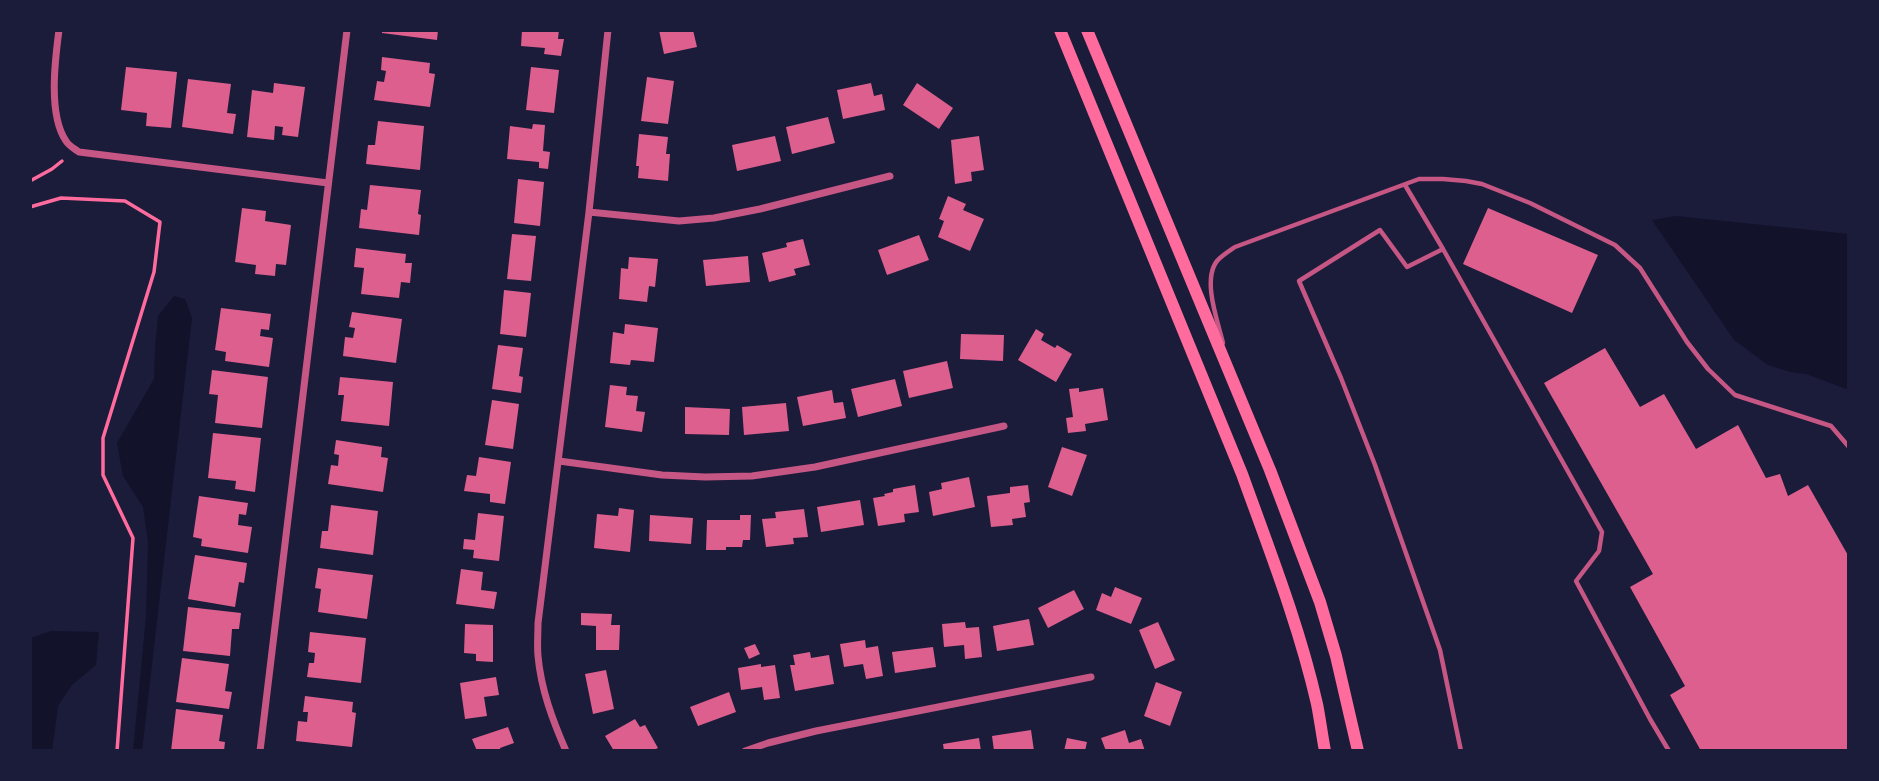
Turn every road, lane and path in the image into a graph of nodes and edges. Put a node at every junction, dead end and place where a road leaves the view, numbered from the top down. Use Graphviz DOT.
graph roads {
  1 [pos="59,30"];
  2 [pos="347,30"];
  3 [pos="608,30"];
  4 [pos="1060,30"];
  5 [pos="1087,30"];
  6 [pos="62,161"];
  7 [pos="890,176"];
  8 [pos="30,181"];
  9 [pos="328,183"];
  10 [pos="1405,185"];
  11 [pos="30,208"];
  12 [pos="589,212"];
  13 [pos="1443,249"];
  14 [pos="1234,382"];
  15 [pos="1004,426"];
  16 [pos="1849,447"];
  17 [pos="559,461"];
  18 [pos="1091,677"];
  19 [pos="117,751"];
  20 [pos="260,751"];
  21 [pos="566,751"];
  22 [pos="745,751"];
  23 [pos="1325,751"];
  24 [pos="1358,751"];
  25 [pos="1461,751"];
  26 [pos="1669,751"];
  1 -- 9 [label="street"];
  2 -- 9 [label="street"];
  3 -- 12 [label="street"];
  4 -- 23 [label="main road"];
  5 -- 14 [label="main road"];
  6 -- 8 [label="path"];
  7 -- 12 [label="street"];
  9 -- 20 [label="street"];
  10 -- 13 [label="lane"];
  10 -- 14 [label="lane"];
  10 -- 16 [label="lane"];
  11 -- 19 [label="path"];
  12 -- 17 [label="street"];
  13 -- 25 [label="lane"];
  13 -- 26 [label="lane"];
  14 -- 24 [label="main road"];
  15 -- 17 [label="street"];
  17 -- 21 [label="street"];
  18 -- 22 [label="street"];
}
